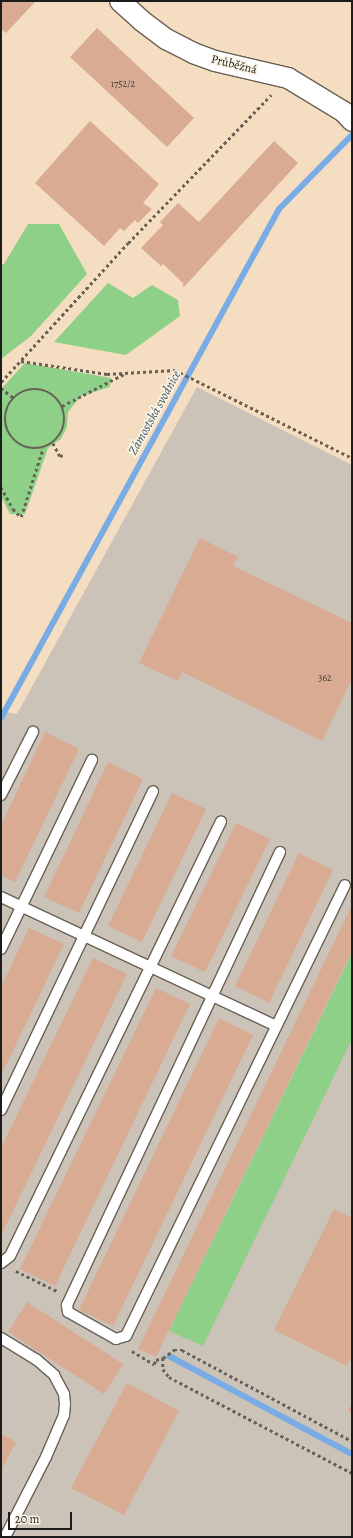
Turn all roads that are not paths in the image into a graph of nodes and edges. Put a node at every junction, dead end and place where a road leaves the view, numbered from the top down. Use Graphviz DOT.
graph roads {
  1 [pos="120,1"];
  2 [pos="352,120"];
  3 [pos="33,732"];
  4 [pos="92,760"];
  5 [pos="153,791"];
  6 [pos="1,796"];
  7 [pos="221,822"];
  8 [pos="280,852"];
  9 [pos="345,885"];
  10 [pos="1,897"];
  11 [pos="21,907"];
  12 [pos="84,936"];
  13 [pos="1,949"];
  14 [pos="150,967"];
  15 [pos="212,996"];
  16 [pos="276,1026"];
  17 [pos="1,1110"];
  18 [pos="1,1263"];
  19 [pos="1,1338"];
  20 [pos="5,1537"];
  1 -- 2 [label="street, Průběžná"];
  3 -- 6 [label="lane"];
  4 -- 11 [label="lane"];
  5 -- 12 [label="lane"];
  7 -- 14 [label="lane"];
  8 -- 15 [label="lane"];
  9 -- 16 [label="lane"];
  10 -- 11 [label="lane"];
  11 -- 12 [label="lane"];
  11 -- 13 [label="lane"];
  12 -- 14 [label="lane"];
  12 -- 17 [label="lane"];
  14 -- 15 [label="lane"];
  14 -- 18 [label="lane"];
  15 -- 16 [label="lane"];
  15 -- 16 [label="lane"];
  19 -- 20 [label="lane"];
}
